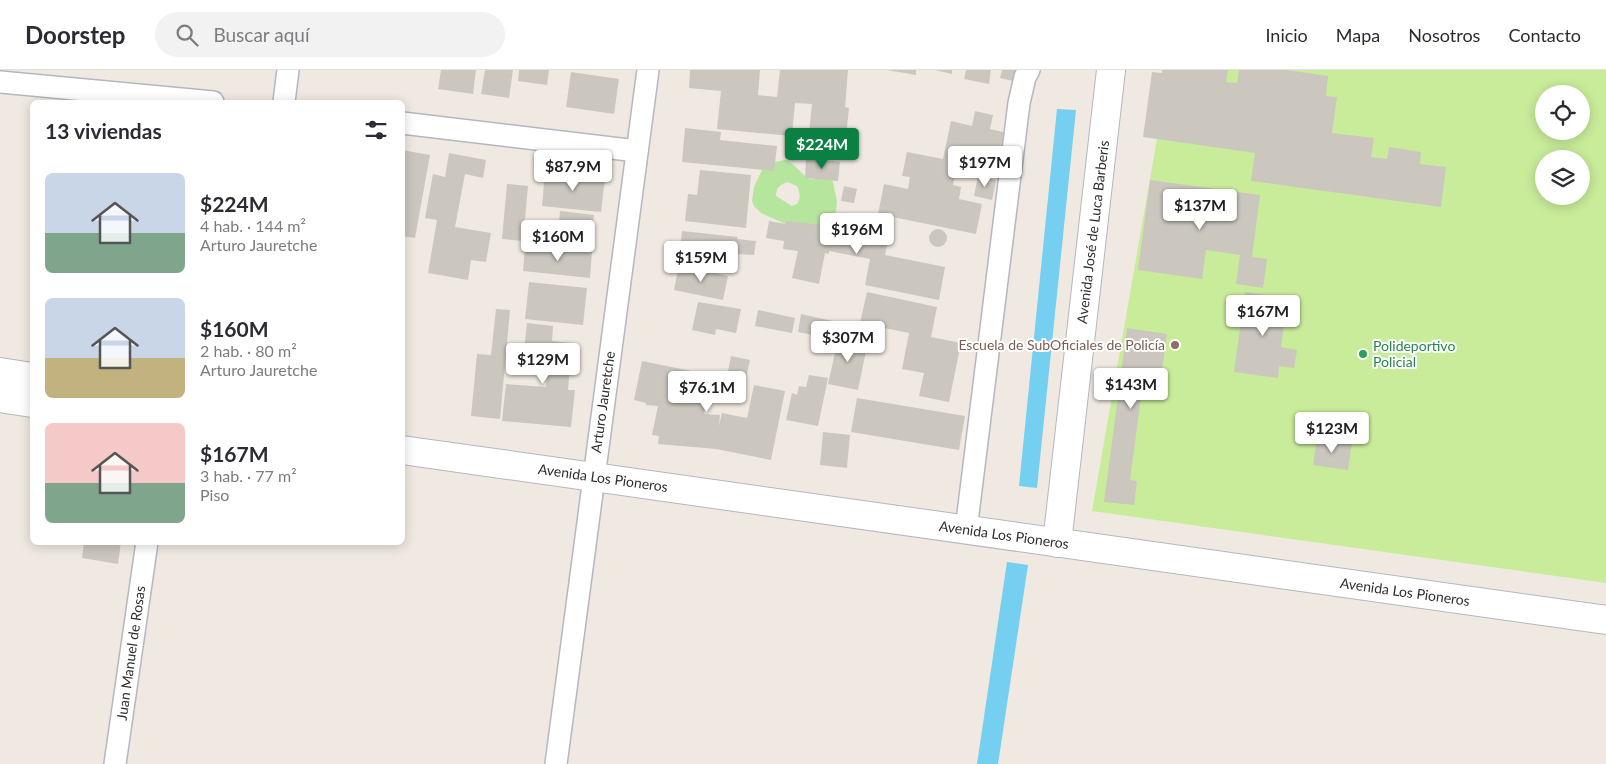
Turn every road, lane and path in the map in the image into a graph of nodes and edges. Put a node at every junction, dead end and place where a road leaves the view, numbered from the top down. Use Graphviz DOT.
graph roads {
  1 [pos="288,70"];
  2 [pos="648,70"];
  3 [pos="1029,70"];
  4 [pos="1111,70"];
  5 [pos="0,82"];
  6 [pos="192,100"];
  7 [pos="284,100"];
  8 [pos="405,123"];
  9 [pos="637,151"];
  10 [pos="0,372"];
  11 [pos="30,377"];
  12 [pos="0,398"];
  13 [pos="30,403"];
  14 [pos="405,450"];
  15 [pos="593,477"];
  16 [pos="966,530"];
  17 [pos="1057,543"];
  18 [pos="147,545"];
  19 [pos="1606,620"];
  20 [pos="115,764"];
  21 [pos="556,764"];
  1 -- 7 [label="street"];
  2 -- 9 [label="street, Arturo Jauretche"];
  3 -- 16 [label="street"];
  4 -- 17 [label="main road, Avenida José de Luca Barberis"];
  5 -- 6 [label="street"];
  8 -- 9 [label="street"];
  9 -- 15 [label="street, Arturo Jauretche"];
  10 -- 11 [label="main road"];
  12 -- 13 [label="main road"];
  14 -- 15 [label="main road, Avenida Los Pioneros"];
  15 -- 16 [label="main road, Avenida Los Pioneros"];
  15 -- 21 [label="street, Arturo Jauretche"];
  16 -- 17 [label="main road, Avenida Los Pioneros"];
  17 -- 19 [label="main road, Avenida Los Pioneros"];
  18 -- 20 [label="street, Juan Manuel de Rosas"];
}
